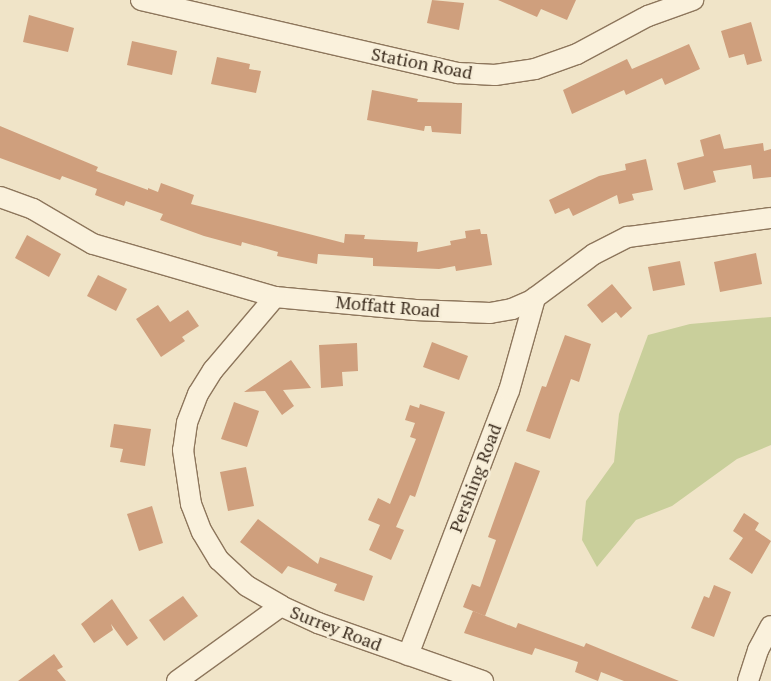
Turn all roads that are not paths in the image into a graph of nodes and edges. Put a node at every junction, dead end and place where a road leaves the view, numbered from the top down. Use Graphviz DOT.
graph roads {
  1 [pos="141,0"];
  2 [pos="693,0"];
  3 [pos="648,8"];
  4 [pos="0,198"];
  5 [pos="771,218"];
  6 [pos="275,297"];
  7 [pos="535,298"];
  8 [pos="281,606"];
  9 [pos="771,626"];
  10 [pos="408,655"];
  11 [pos="177,681"];
  12 [pos="483,681"];
  13 [pos="748,681"];
  1 -- 3 [label="street, Station Road"];
  2 -- 3 [label="street, Station Road"];
  4 -- 6 [label="street, Moffatt Road"];
  5 -- 7 [label="street, Moffatt Road"];
  6 -- 7 [label="street, Moffatt Road"];
  6 -- 8 [label="street"];
  7 -- 10 [label="street, Pershing Road"];
  8 -- 10 [label="street, Surrey Road"];
  8 -- 11 [label="street, Surrey Road"];
  9 -- 13 [label="street"];
  10 -- 12 [label="street, Surrey Road"];
}
